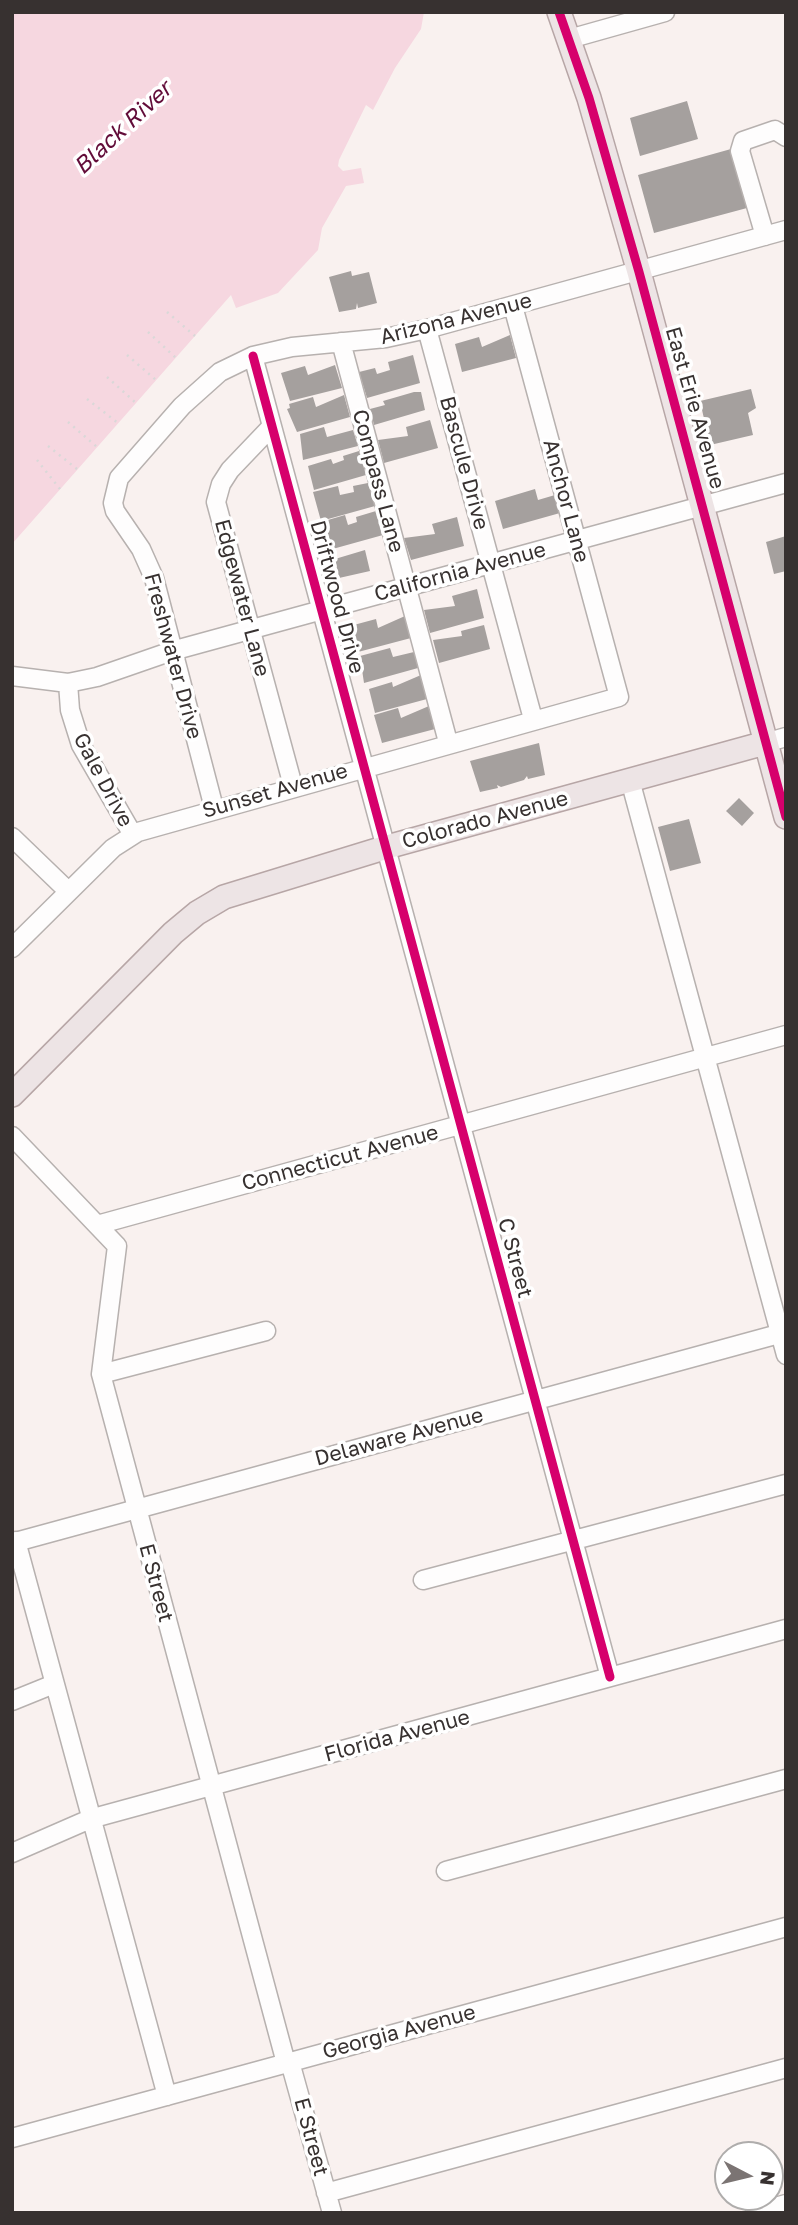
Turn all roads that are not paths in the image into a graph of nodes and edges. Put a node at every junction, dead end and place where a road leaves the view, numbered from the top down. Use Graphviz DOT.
graph roads {
  1 [pos="559,12"];
  2 [pos="663,12"];
  3 [pos="569,38"];
  4 [pos="786,137"];
  5 [pos="786,230"];
  6 [pos="765,236"];
  7 [pos="639,272"];
  8 [pos="513,306"];
  9 [pos="428,329"];
  10 [pos="341,342"];
  11 [pos="253,356"];
  12 [pos="272,426"];
  13 [pos="786,483"];
  14 [pos="704,505"];
  15 [pos="115,512"];
  16 [pos="576,540"];
  17 [pos="492,563"];
  18 [pos="407,587"];
  19 [pos="323,610"];
  20 [pos="250,630"];
  21 [pos="172,651"];
  22 [pos="12,676"];
  23 [pos="68,683"];
  24 [pos="619,697"];
  25 [pos="533,719"];
  26 [pos="776,740"];
  27 [pos="448,742"];
  28 [pos="365,766"];
  29 [pos="630,780"];
  30 [pos="293,786"];
  31 [pos="214,808"];
  32 [pos="786,817"];
  33 [pos="133,835"];
  34 [pos="12,837"];
  35 [pos="387,847"];
  36 [pos="68,891"];
  37 [pos="12,947"];
  38 [pos="786,1035"];
  39 [pos="705,1058"];
  40 [pos="12,1095"];
  41 [pos="461,1124"];
  42 [pos="12,1136"];
  43 [pos="97,1225"];
  44 [pos="266,1331"];
  45 [pos="783,1332"];
  46 [pos="786,1354"];
  47 [pos="101,1374"];
  48 [pos="535,1401"];
  49 [pos="786,1484"];
  50 [pos="136,1508"];
  51 [pos="572,1539"];
  52 [pos="14,1542"];
  53 [pos="423,1580"];
  54 [pos="786,1629"];
  55 [pos="610,1677"];
  56 [pos="54,1684"];
  57 [pos="12,1702"];
  58 [pos="786,1779"];
  59 [pos="211,1787"];
  60 [pos="90,1819"];
  61 [pos="12,1853"];
  62 [pos="446,1871"];
  63 [pos="786,1927"];
  64 [pos="288,2063"];
  65 [pos="786,2068"];
  66 [pos="167,2096"];
  67 [pos="12,2138"];
  68 [pos="326,2193"];
  69 [pos="786,2204"];
  70 [pos="332,2213"];
  71 [pos="755,2213"];
  1 -- 3 [label="main road, East Erie Avenue"];
  2 -- 3 [label="street"];
  3 -- 7 [label="main road, East Erie Avenue"];
  4 -- 6 [label="street"];
  5 -- 6 [label="street, Arizona Avenue"];
  6 -- 7 [label="street, Arizona Avenue"];
  7 -- 8 [label="street, Arizona Avenue"];
  7 -- 14 [label="main road, East Erie Avenue"];
  8 -- 9 [label="street, Arizona Avenue"];
  8 -- 16 [label="street, Anchor Lane"];
  9 -- 10 [label="street, Arizona Avenue"];
  9 -- 17 [label="street, Bascule Drive"];
  10 -- 11 [label="street, Arizona Avenue"];
  10 -- 18 [label="street, Compass Lane"];
  11 -- 12 [label="street, Driftwood Drive"];
  11 -- 15 [label="street, Arizona Avenue"];
  12 -- 19 [label="street, Driftwood Drive"];
  12 -- 20 [label="street, Edgewater Lane"];
  13 -- 14 [label="street, California Avenue"];
  14 -- 16 [label="street, California Avenue"];
  14 -- 26 [label="main road, East Erie Avenue"];
  15 -- 21 [label="street, Freshwater Drive"];
  16 -- 17 [label="street, California Avenue"];
  16 -- 24 [label="street, Anchor Lane"];
  17 -- 18 [label="street, California Avenue"];
  17 -- 25 [label="street, Bascule Drive"];
  18 -- 19 [label="street, California Avenue"];
  18 -- 27 [label="street, Compass Lane"];
  19 -- 20 [label="street, California Avenue"];
  19 -- 28 [label="street, Driftwood Drive"];
  20 -- 21 [label="street, California Avenue"];
  20 -- 30 [label="street, Edgewater Lane"];
  21 -- 23 [label="street, California Avenue"];
  21 -- 31 [label="street, Freshwater Drive"];
  22 -- 23 [label="street, California Avenue"];
  23 -- 33 [label="street, Gale Drive"];
  24 -- 25 [label="street, Sunset Avenue"];
  25 -- 27 [label="street, Sunset Avenue"];
  26 -- 29 [label="main road, Colorado Avenue"];
  26 -- 32 [label="main road, East Erie Avenue"];
  27 -- 28 [label="street, Sunset Avenue"];
  28 -- 30 [label="street, Sunset Avenue"];
  28 -- 35 [label="street, Driftwood Drive"];
  29 -- 35 [label="main road, Colorado Avenue"];
  29 -- 39 [label="street"];
  30 -- 31 [label="street, Sunset Avenue"];
  31 -- 33 [label="street, Sunset Avenue"];
  33 -- 36 [label="street, Sunset Avenue"];
  34 -- 36 [label="street"];
  35 -- 40 [label="main road, Colorado Avenue"];
  35 -- 41 [label="street, C Street"];
  36 -- 37 [label="street, Sunset Avenue"];
  38 -- 39 [label="street, Connecticut Avenue"];
  39 -- 41 [label="street, Connecticut Avenue"];
  39 -- 45 [label="street"];
  41 -- 43 [label="street, Connecticut Avenue"];
  41 -- 48 [label="street, C Street"];
  42 -- 43 [label="street, E Street"];
  43 -- 47 [label="street, E Street"];
  44 -- 47 [label="street"];
  45 -- 46 [label="street"];
  45 -- 48 [label="street, Delaware Avenue"];
  47 -- 50 [label="street, E Street"];
  48 -- 50 [label="street, Delaware Avenue"];
  48 -- 51 [label="street, C Street"];
  49 -- 51 [label="street"];
  50 -- 52 [label="street, Delaware Avenue"];
  50 -- 59 [label="street, E Street"];
  51 -- 53 [label="street"];
  51 -- 55 [label="street, C Street"];
  52 -- 56 [label="street"];
  54 -- 55 [label="street, Florida Avenue"];
  55 -- 59 [label="street, Florida Avenue"];
  56 -- 57 [label="street"];
  56 -- 60 [label="street"];
  58 -- 62 [label="street"];
  59 -- 60 [label="street, Florida Avenue"];
  59 -- 64 [label="street, E Street"];
  60 -- 61 [label="street, Florida Avenue"];
  60 -- 66 [label="street"];
  63 -- 64 [label="street, Georgia Avenue"];
  64 -- 66 [label="street, Georgia Avenue"];
  64 -- 68 [label="street, E Street"];
  65 -- 68 [label="street"];
  66 -- 67 [label="street, Georgia Avenue"];
  68 -- 70 [label="street, E Street"];
  69 -- 71 [label="street"];
}
